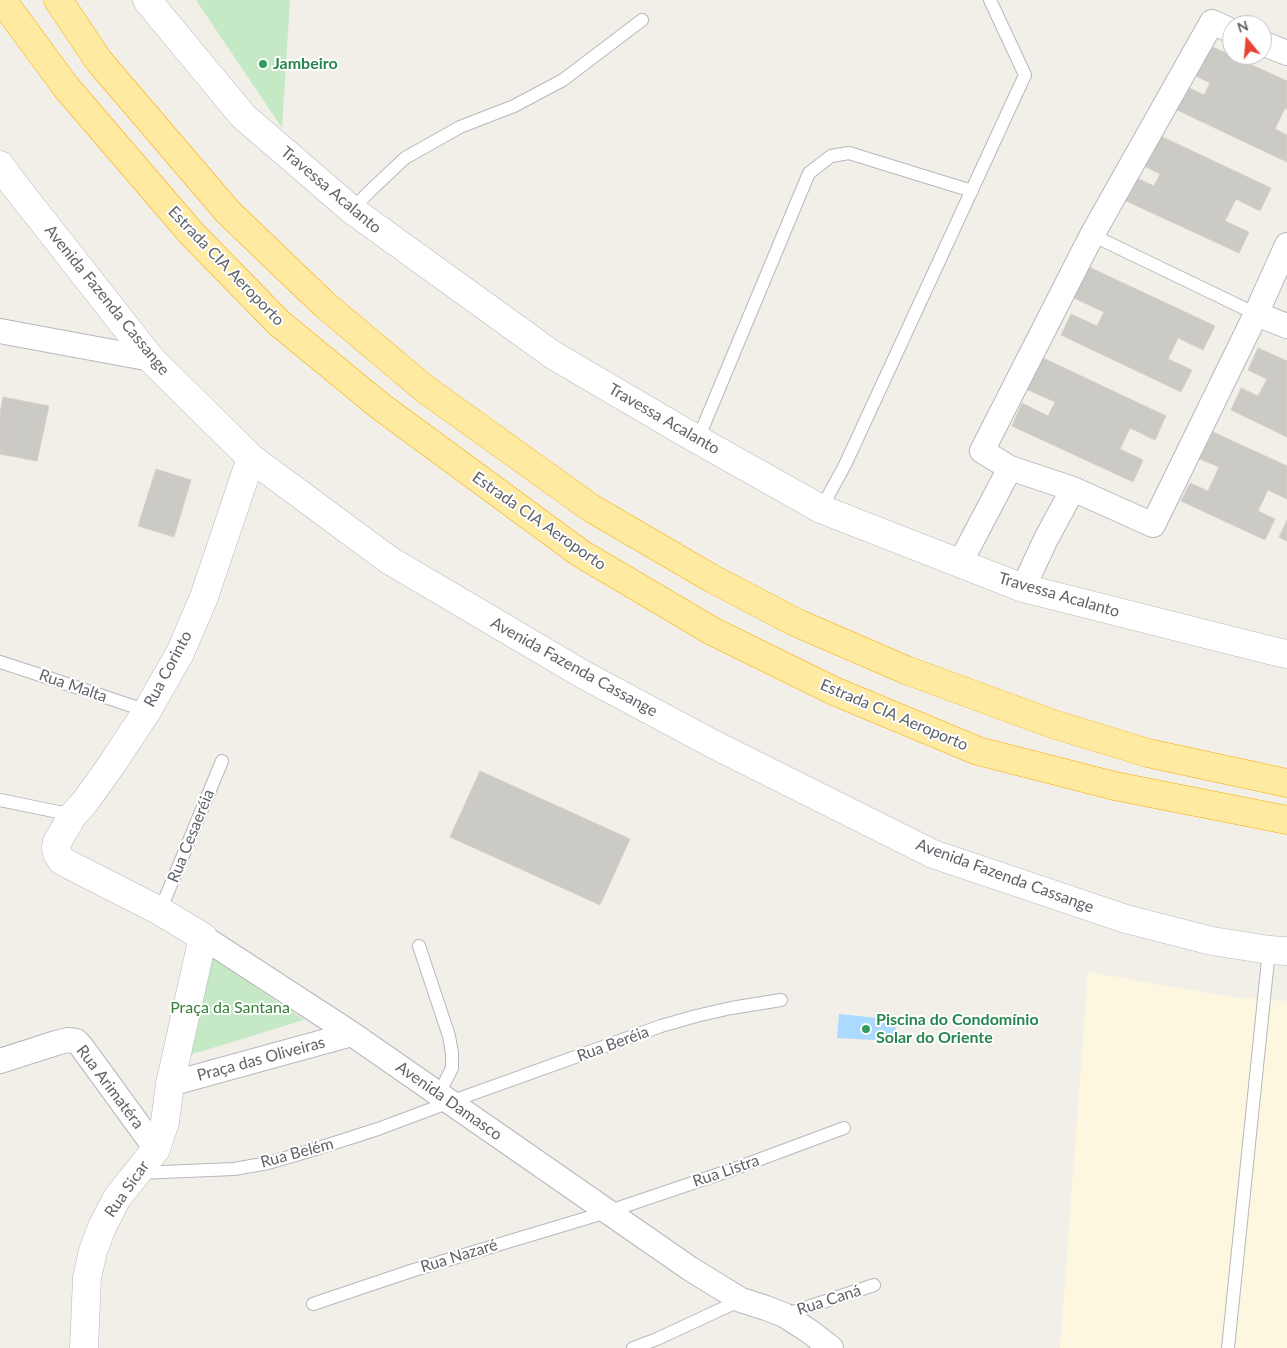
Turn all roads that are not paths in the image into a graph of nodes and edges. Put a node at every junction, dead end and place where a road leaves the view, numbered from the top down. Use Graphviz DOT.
graph roads {
  1 [pos="2,0"];
  2 [pos="58,0"];
  3 [pos="147,0"];
  4 [pos="990,0"];
  5 [pos="642,20"];
  6 [pos="1222,26"];
  7 [pos="1272,47"];
  8 [pos="1287,53"];
  9 [pos="0,165"];
  10 [pos="972,191"];
  11 [pos="352,210"];
  12 [pos="1092,234"];
  13 [pos="1287,245"];
  14 [pos="1256,314"];
  15 [pos="1287,326"];
  16 [pos="0,330"];
  17 [pos="151,359"];
  18 [pos="698,439"];
  19 [pos="251,458"];
  20 [pos="1010,468"];
  21 [pos="1073,489"];
  22 [pos="821,509"];
  23 [pos="960,563"];
  24 [pos="1024,588"];
  25 [pos="1287,654"];
  26 [pos="0,662"];
  27 [pos="147,711"];
  28 [pos="222,760"];
  29 [pos="1287,783"];
  30 [pos="0,800"];
  31 [pos="73,815"];
  32 [pos="1287,820"];
  33 [pos="62,861"];
  34 [pos="160,911"];
  35 [pos="203,937"];
  36 [pos="419,946"];
  37 [pos="1278,951"];
  38 [pos="781,1000"];
  39 [pos="352,1034"];
  40 [pos="0,1061"];
  41 [pos="170,1084"];
  42 [pos="445,1098"];
  43 [pos="844,1128"];
  44 [pos="156,1149"];
  45 [pos="136,1173"];
  46 [pos="607,1212"];
  47 [pos="874,1285"];
  48 [pos="741,1300"];
  49 [pos="313,1304"];
  50 [pos="784,1315"];
  51 [pos="84,1348"];
  52 [pos="633,1348"];
  53 [pos="831,1348"];
  54 [pos="1228,1348"];
  1 -- 32 [label="highway, Estrada CIA Aeroporto"];
  2 -- 29 [label="highway"];
  3 -- 11 [label="main road, Travessa Acalanto"];
  4 -- 10 [label="lane"];
  5 -- 11 [label="lane"];
  6 -- 12 [label="street"];
  7 -- 8 [label="street"];
  9 -- 17 [label="main road, Avenida Fazenda Cassange"];
  10 -- 18 [label="lane"];
  10 -- 22 [label="lane"];
  11 -- 18 [label="main road, Travessa Acalanto"];
  12 -- 14 [label="lane"];
  12 -- 20 [label="street"];
  13 -- 14 [label="street"];
  14 -- 15 [label="street"];
  14 -- 21 [label="street"];
  16 -- 17 [label="street"];
  17 -- 19 [label="main road, Avenida Fazenda Cassange"];
  18 -- 22 [label="main road, Travessa Acalanto"];
  19 -- 27 [label="main road, Rua Corinto"];
  19 -- 37 [label="main road, Avenida Fazenda Cassange"];
  20 -- 21 [label="street"];
  20 -- 23 [label="street"];
  21 -- 24 [label="street"];
  22 -- 23 [label="main road, Travessa Acalanto"];
  23 -- 24 [label="main road, Travessa Acalanto"];
  24 -- 25 [label="main road, Travessa Acalanto"];
  26 -- 27 [label="lane, Rua Malta"];
  27 -- 31 [label="main road, Rua Corinto"];
  28 -- 34 [label="lane, Rua Cesaeréia"];
  30 -- 31 [label="lane"];
  31 -- 33 [label="main road, Rua Corinto"];
  33 -- 34 [label="main road, Avenida Damasco"];
  34 -- 35 [label="main road, Avenida Damasco"];
  35 -- 39 [label="street, Avenida Damasco"];
  35 -- 41 [label="main road, Praça das Oliveiras"];
  36 -- 42 [label="lane"];
  37 -- 54 [label="lane"];
  38 -- 42 [label="lane, Rua Beréia"];
  39 -- 41 [label="street, Praça das Oliveiras"];
  39 -- 42 [label="street, Avenida Damasco"];
  40 -- 44 [label="street, Rua Arimatéra"];
  41 -- 44 [label="main road, Praça das Oliveiras"];
  42 -- 45 [label="lane, Rua Belém"];
  42 -- 46 [label="street, Avenida Damasco"];
  43 -- 46 [label="lane, Rua Listra"];
  44 -- 45 [label="main road, Rua Sicar"];
  45 -- 51 [label="main road, Rua Sicar"];
  46 -- 48 [label="street, Avenida Damasco"];
  46 -- 49 [label="lane, Rua Nazaré"];
  47 -- 50 [label="lane, Rua Caná"];
  48 -- 50 [label="street, Avenida Damasco"];
  48 -- 52 [label="lane"];
  50 -- 53 [label="street, Avenida Damasco"];
}
